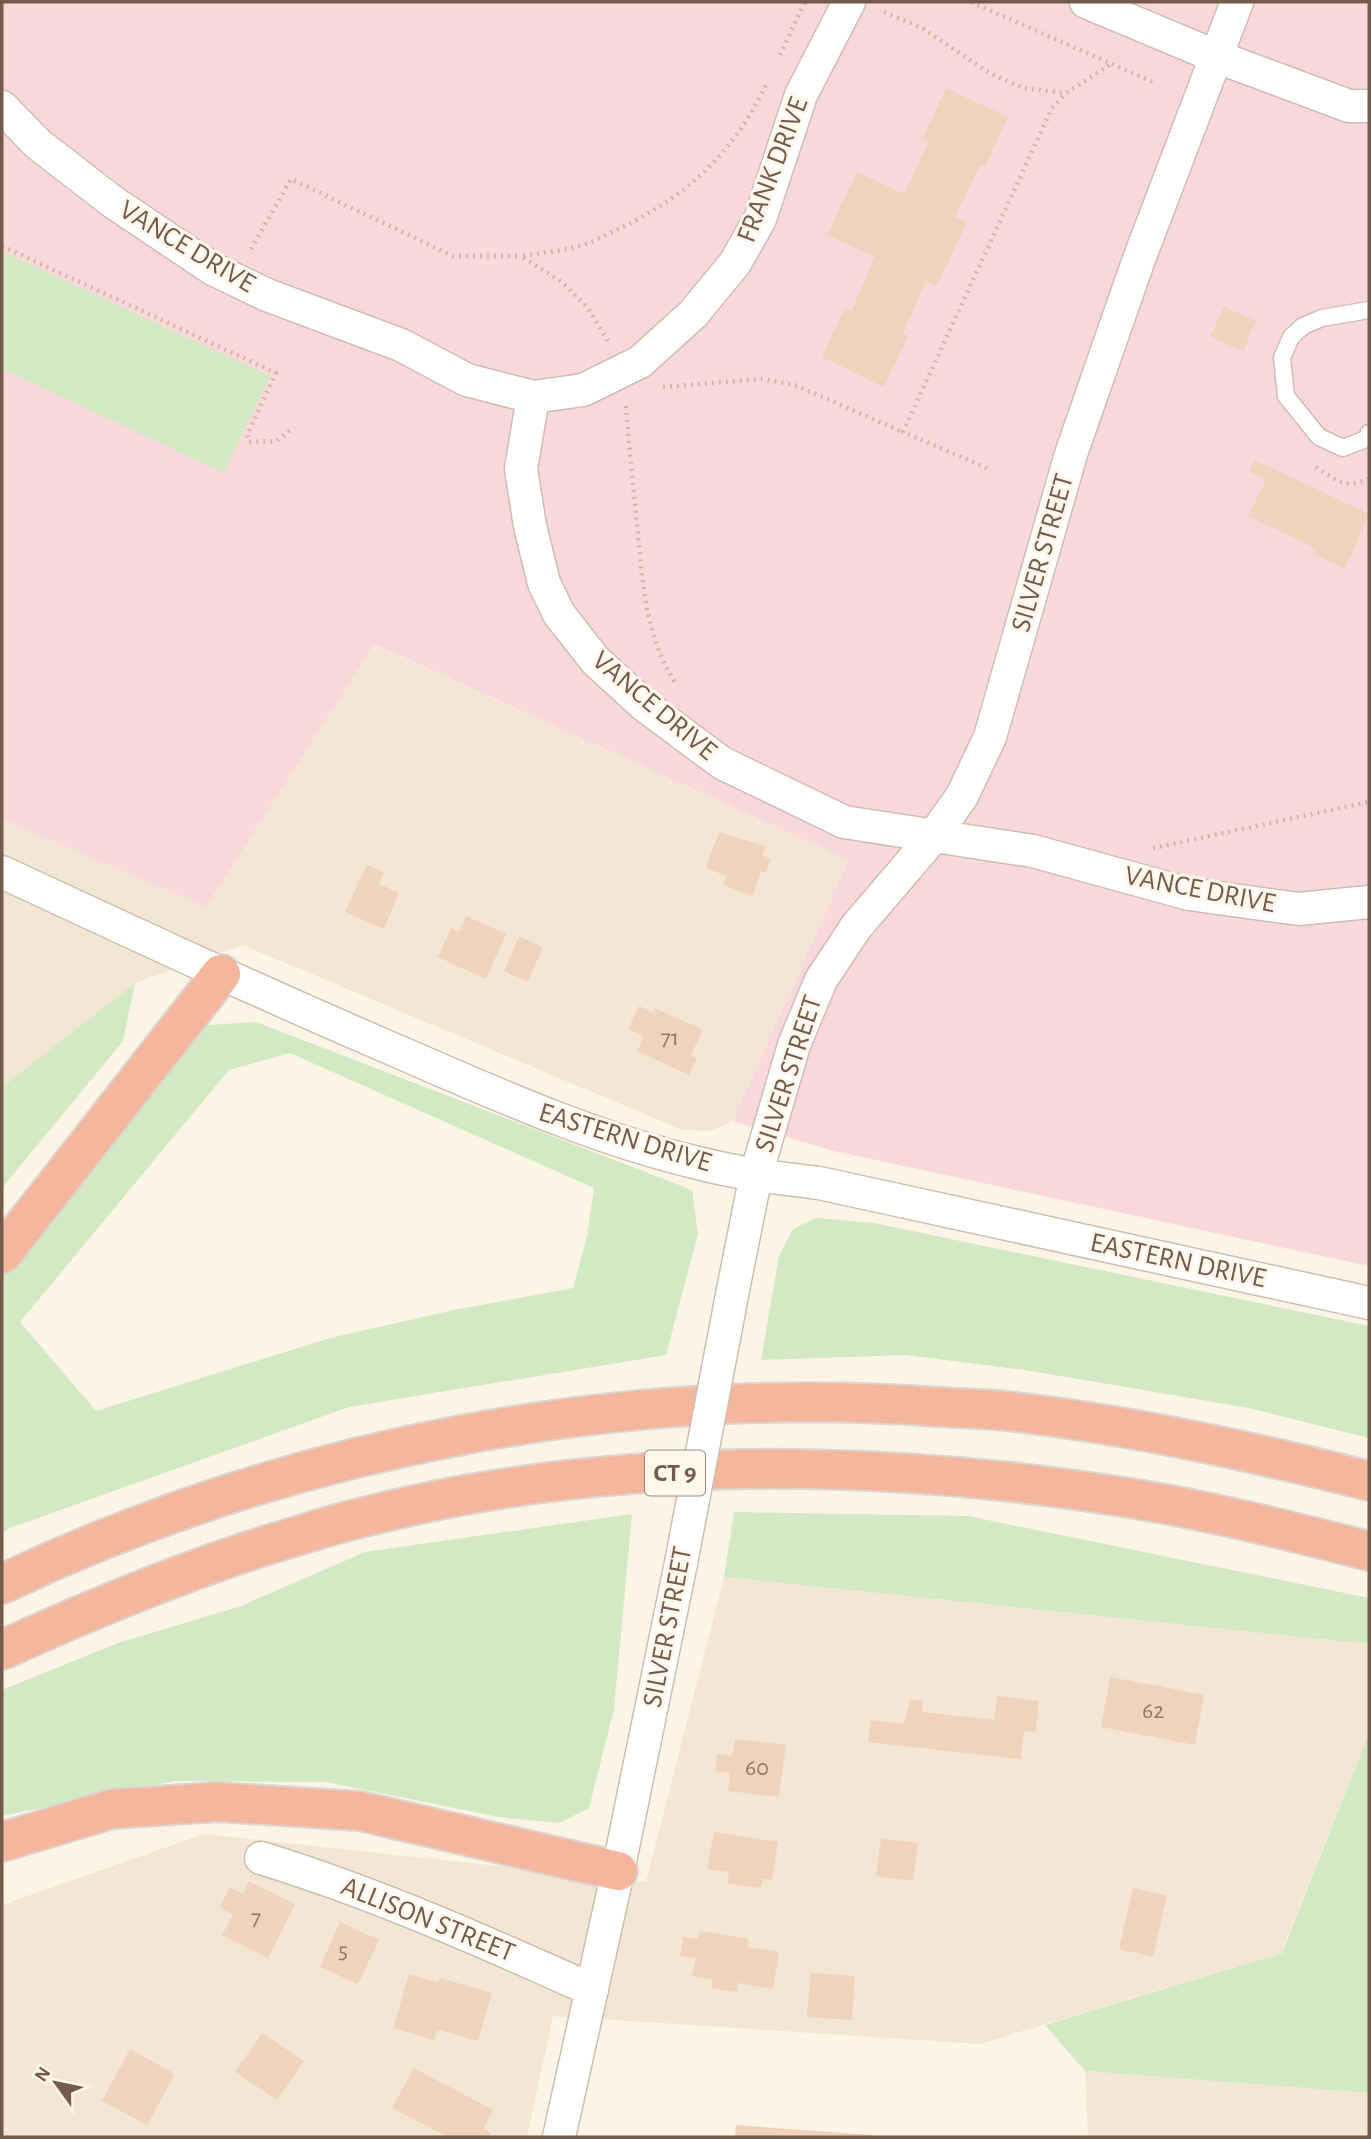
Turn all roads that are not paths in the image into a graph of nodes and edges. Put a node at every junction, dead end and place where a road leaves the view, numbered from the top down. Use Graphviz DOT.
graph roads {
  1 [pos="849,2"];
  2 [pos="1086,2"];
  3 [pos="1237,2"];
  4 [pos="1215,55"];
  5 [pos="1369,106"];
  6 [pos="2,107"];
  7 [pos="1369,310"];
  8 [pos="533,397"];
  9 [pos="1369,433"];
  10 [pos="933,837"];
  11 [pos="2,872"];
  12 [pos="1369,902"];
  13 [pos="221,974"];
  14 [pos="756,1175"];
  15 [pos="2,1254"];
  16 [pos="1369,1303"];
  17 [pos="1369,1480"];
  18 [pos="1369,1551"];
  19 [pos="2,1584"];
  20 [pos="2,1650"];
  21 [pos="2,1842"];
  22 [pos="261,1858"];
  23 [pos="618,1871"];
  24 [pos="592,1990"];
  25 [pos="559,2137"];
  1 -- 8 [label="street, FRANK DRIVE"];
  2 -- 4 [label="street"];
  3 -- 4 [label="street, SILVER STREET"];
  4 -- 5 [label="street"];
  4 -- 10 [label="street, SILVER STREET"];
  6 -- 8 [label="street, VANCE DRIVE"];
  7 -- 9 [label="lane"];
  8 -- 10 [label="street, VANCE DRIVE"];
  10 -- 12 [label="street, VANCE DRIVE"];
  10 -- 14 [label="street, SILVER STREET"];
  11 -- 13 [label="street, EASTERN DRIVE"];
  13 -- 14 [label="street, EASTERN DRIVE"];
  13 -- 15 [label="highway"];
  14 -- 16 [label="street, EASTERN DRIVE"];
  14 -- 23 [label="street, SILVER STREET, bridge"];
  17 -- 19 [label="highway, CT 9"];
  18 -- 20 [label="highway, CT 9"];
  21 -- 23 [label="highway"];
  22 -- 24 [label="street, ALLISON STREET"];
  23 -- 24 [label="street, SILVER STREET"];
  24 -- 25 [label="street, SILVER STREET"];
}
